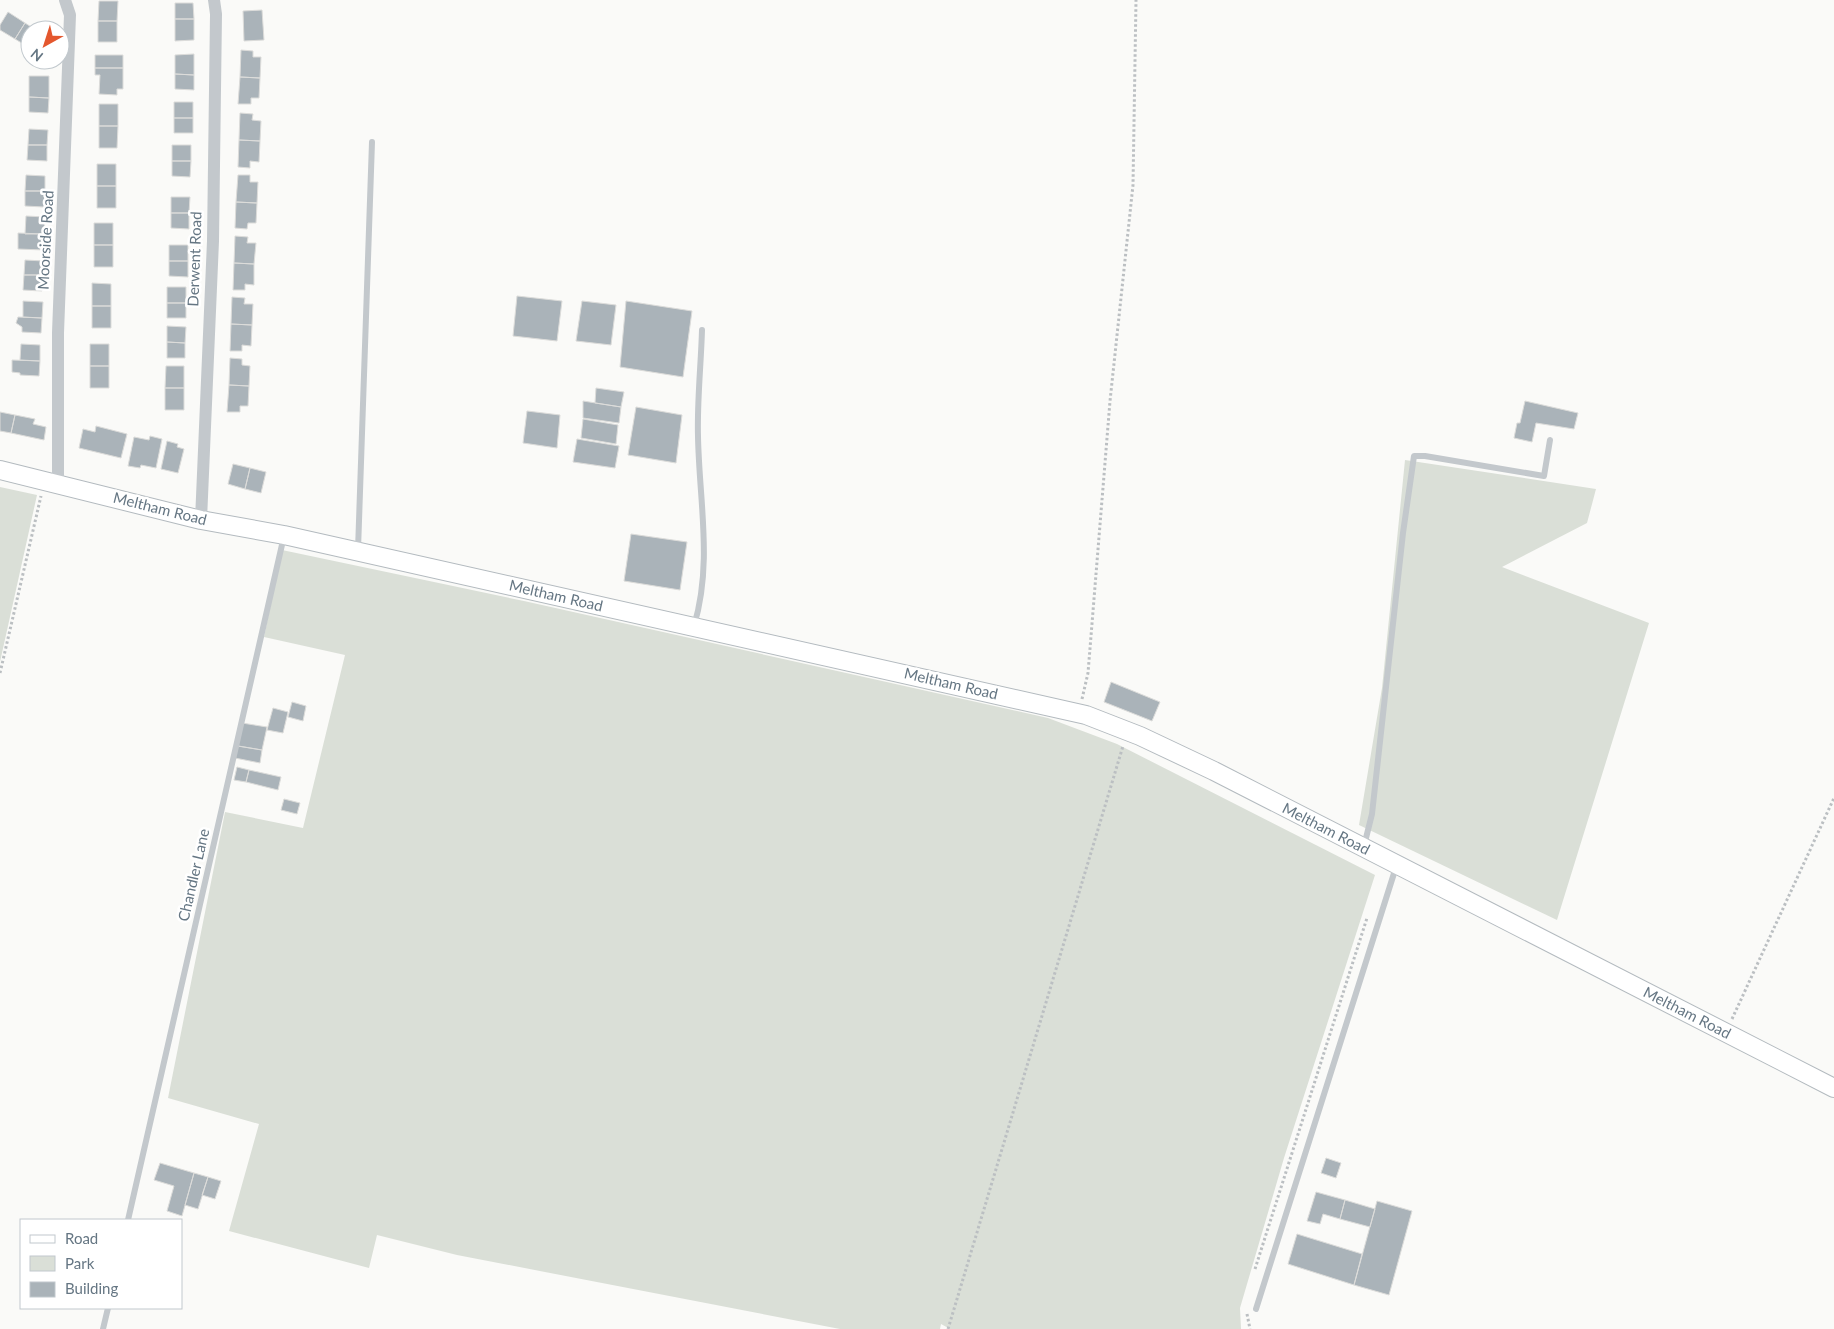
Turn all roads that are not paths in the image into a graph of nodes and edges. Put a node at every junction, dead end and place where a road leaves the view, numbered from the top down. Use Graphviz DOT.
graph roads {
  1 [pos="65,0"];
  2 [pos="214,0"];
  3 [pos="372,142"];
  4 [pos="702,330"];
  5 [pos="1550,440"];
  6 [pos="0,470"];
  7 [pos="51,482"];
  8 [pos="201,520"];
  9 [pos="284,535"];
  10 [pos="358,552"];
  11 [pos="694,627"];
  12 [pos="1364,848"];
  13 [pos="1396,866"];
  14 [pos="1834,1088"];
  15 [pos="128,1219"];
  16 [pos="108,1309"];
  17 [pos="1256,1309"];
  18 [pos="103,1329"];
  1 -- 7 [label="street, Moorside Road"];
  2 -- 8 [label="street, Derwent Road"];
  3 -- 10 [label="lane"];
  4 -- 11 [label="lane"];
  5 -- 12 [label="lane"];
  6 -- 7 [label="street, Meltham Road"];
  7 -- 8 [label="street, Meltham Road"];
  8 -- 9 [label="street, Meltham Road"];
  9 -- 10 [label="street, Meltham Road"];
  9 -- 15 [label="lane, Chandler Lane"];
  10 -- 11 [label="street, Meltham Road"];
  11 -- 12 [label="street, Meltham Road"];
  12 -- 13 [label="street, Meltham Road"];
  13 -- 14 [label="street, Meltham Road"];
  13 -- 17 [label="lane"];
  16 -- 18 [label="lane"];
}
